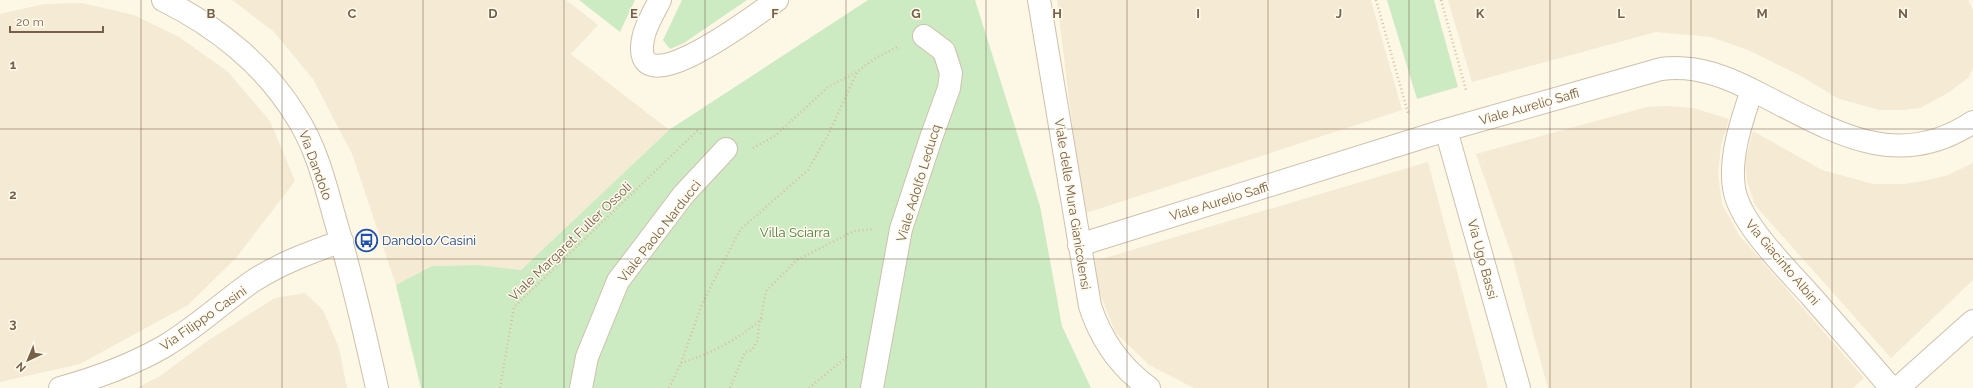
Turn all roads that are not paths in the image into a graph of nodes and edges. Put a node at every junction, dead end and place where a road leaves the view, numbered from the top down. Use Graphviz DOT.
graph roads {
  1 [pos="163,0"];
  2 [pos="660,0"];
  3 [pos="777,0"];
  4 [pos="1039,0"];
  5 [pos="924,36"];
  6 [pos="1752,90"];
  7 [pos="1973,122"];
  8 [pos="1446,130"];
  9 [pos="726,149"];
  10 [pos="342,241"];
  11 [pos="1079,245"];
  12 [pos="1973,321"];
  13 [pos="60,388"];
  14 [pos="377,388"];
  15 [pos="581,388"];
  16 [pos="872,388"];
  17 [pos="1149,388"];
  18 [pos="1519,388"];
  19 [pos="1891,388"];
  20 [pos="1898,388"];
  1 -- 10 [label="street, Via Dandolo"];
  2 -- 3 [label="street"];
  4 -- 11 [label="street, Viale delle Mura Gianicolensi"];
  5 -- 16 [label="street, Viale Adolfo Leducq"];
  6 -- 7 [label="street, Viale Aurelio Saffi"];
  6 -- 8 [label="street, Viale Aurelio Saffi"];
  6 -- 19 [label="street, Via Giacinto Albini"];
  8 -- 11 [label="street, Viale Aurelio Saffi"];
  8 -- 18 [label="street, Via Ugo Bassi"];
  9 -- 15 [label="street, Viale Paolo Narducci"];
  10 -- 13 [label="street, Via Filippo Casini"];
  10 -- 14 [label="street, Via Dandolo"];
  11 -- 17 [label="street, Viale delle Mura Gianicolensi"];
  12 -- 20 [label="street"];
}
